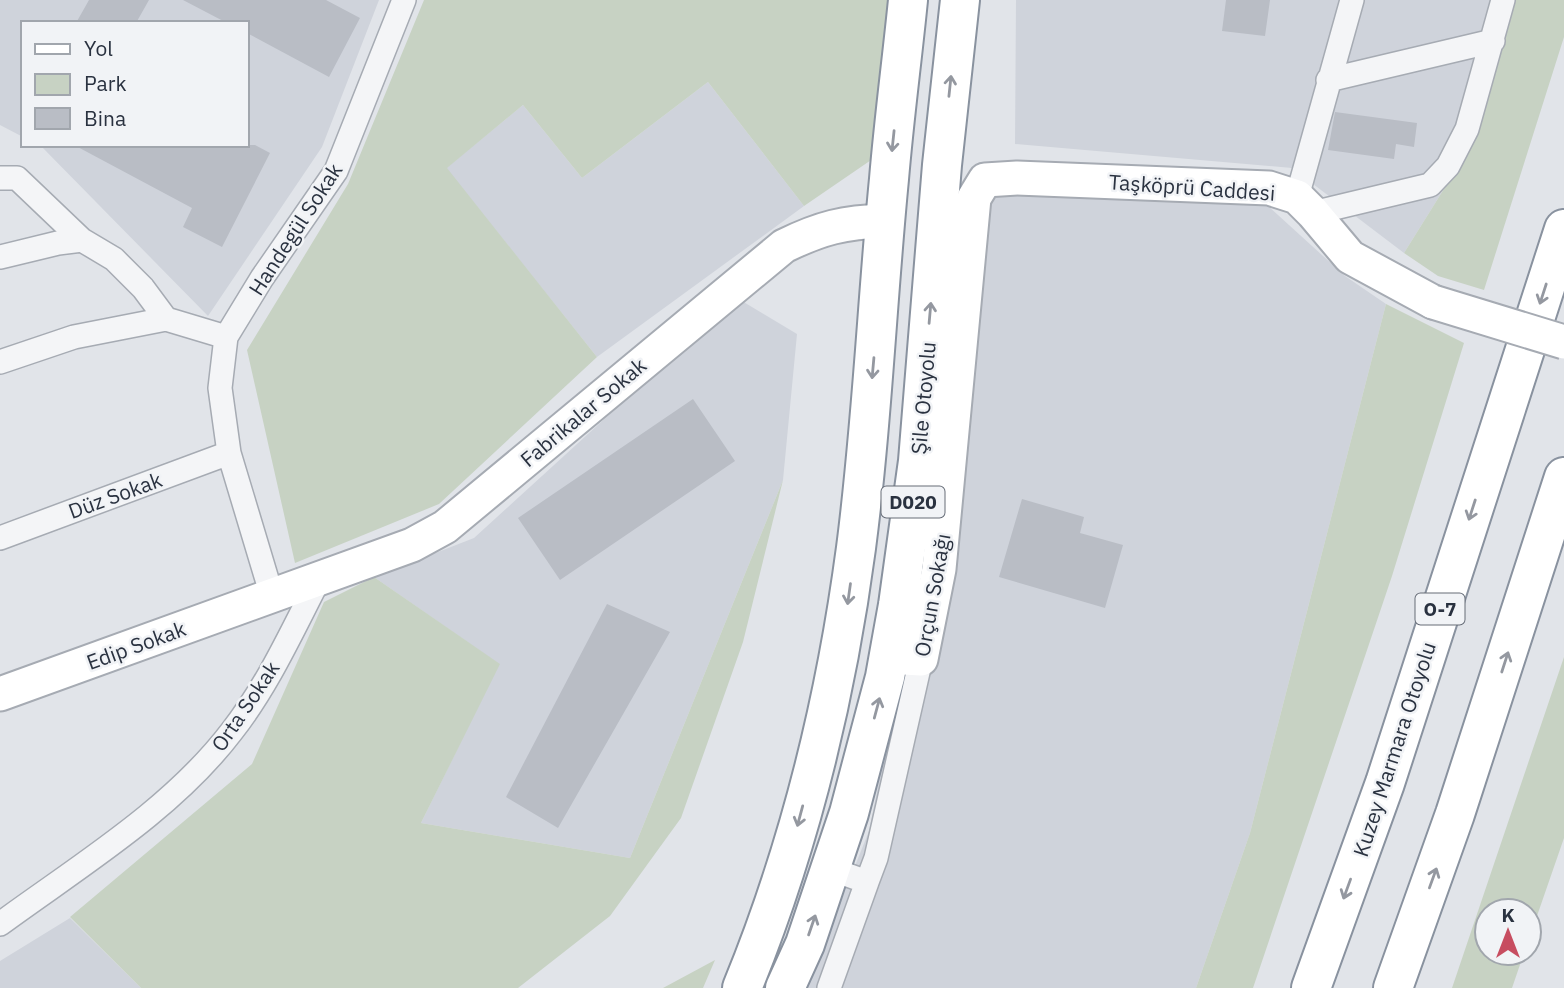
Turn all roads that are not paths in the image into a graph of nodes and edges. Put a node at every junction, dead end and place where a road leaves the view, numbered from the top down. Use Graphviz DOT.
graph roads {
  1 [pos="404,0"];
  2 [pos="908,0"];
  3 [pos="960,0"];
  4 [pos="1352,0"];
  5 [pos="1503,0"];
  6 [pos="1493,41"];
  7 [pos="1328,80"];
  8 [pos="0,178"];
  9 [pos="985,180"];
  10 [pos="1305,205"];
  11 [pos="885,221"];
  12 [pos="1564,229"];
  13 [pos="82,240"];
  14 [pos="0,257"];
  15 [pos="166,319"];
  16 [pos="226,337"];
  17 [pos="1564,342"];
  18 [pos="0,362"];
  19 [pos="229,453"];
  20 [pos="1564,477"];
  21 [pos="0,537"];
  22 [pos="319,579"];
  23 [pos="272,596"];
  24 [pos="905,658"];
  25 [pos="0,694"];
  26 [pos="831,869"];
  27 [pos="867,882"];
  28 [pos="0,924"];
  29 [pos="742,988"];
  30 [pos="785,988"];
  31 [pos="829,988"];
  32 [pos="1311,988"];
  33 [pos="1393,988"];
  1 -- 16 [label="street, Handegül Sokak"];
  2 -- 11 [label="highway, one-way"];
  24 -- 3 [label="highway, Şile Otoyolu / D020, one-way"];
  4 -- 7 [label="street"];
  5 -- 6 [label="street"];
  6 -- 7 [label="street"];
  6 -- 10 [label="street"];
  7 -- 10 [label="street"];
  8 -- 13 [label="street"];
  9 -- 10 [label="street, Taşköprü Caddesi"];
  9 -- 24 [label="street, Orçun Sokağı"];
  10 -- 17 [label="street, bridge"];
  11 -- 22 [label="street, Fabrikalar Sokak"];
  11 -- 29 [label="highway, one-way"];
  12 -- 32 [label="highway, Kuzey Marmara Otoyolu / O-7, one-way"];
  13 -- 14 [label="street"];
  13 -- 15 [label="street"];
  15 -- 16 [label="street"];
  15 -- 18 [label="street"];
  16 -- 19 [label="street, Handegül Sokak"];
  19 -- 21 [label="street, Düz Sokak"];
  19 -- 23 [label="street, Handegül Sokak"];
  33 -- 20 [label="highway, one-way"];
  22 -- 23 [label="street, Fabrikalar Sokak"];
  22 -- 28 [label="street, Orta Sokak"];
  23 -- 25 [label="street, Edip Sokak"];
  26 -- 24 [label="highway, Şile Otoyolu / D020, one-way"];
  24 -- 27 [label="street, Orçun Sokağı"];
  26 -- 27 [label="street"];
  30 -- 26 [label="highway, Şile Otoyolu / D020, one-way"];
  27 -- 31 [label="street, Orçun Sokağı"];
}
